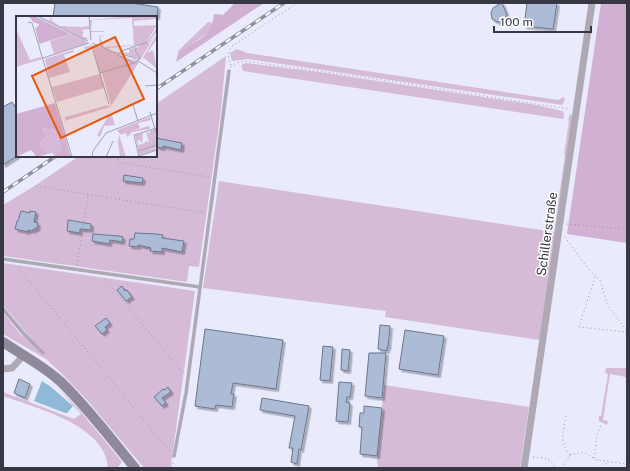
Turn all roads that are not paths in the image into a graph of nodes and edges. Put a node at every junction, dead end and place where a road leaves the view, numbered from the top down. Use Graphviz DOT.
graph roads {
  1 [pos="592,3"];
  2 [pos="229,71"];
  3 [pos="3,259"];
  4 [pos="200,287"];
  5 [pos="3,309"];
  6 [pos="3,342"];
  7 [pos="43,353"];
  8 [pos="24,355"];
  9 [pos="3,369"];
  10 [pos="174,456"];
  11 [pos="135,468"];
  12 [pos="524,468"];
  1 -- 12 [label="street, Schillerstraße"];
  2 -- 4 [label="lane"];
  3 -- 4 [label="lane"];
  4 -- 10 [label="lane"];
  5 -- 7 [label="lane"];
  6 -- 8 [label="main road"];
  8 -- 9 [label="street"];
  8 -- 11 [label="main road"];
}
